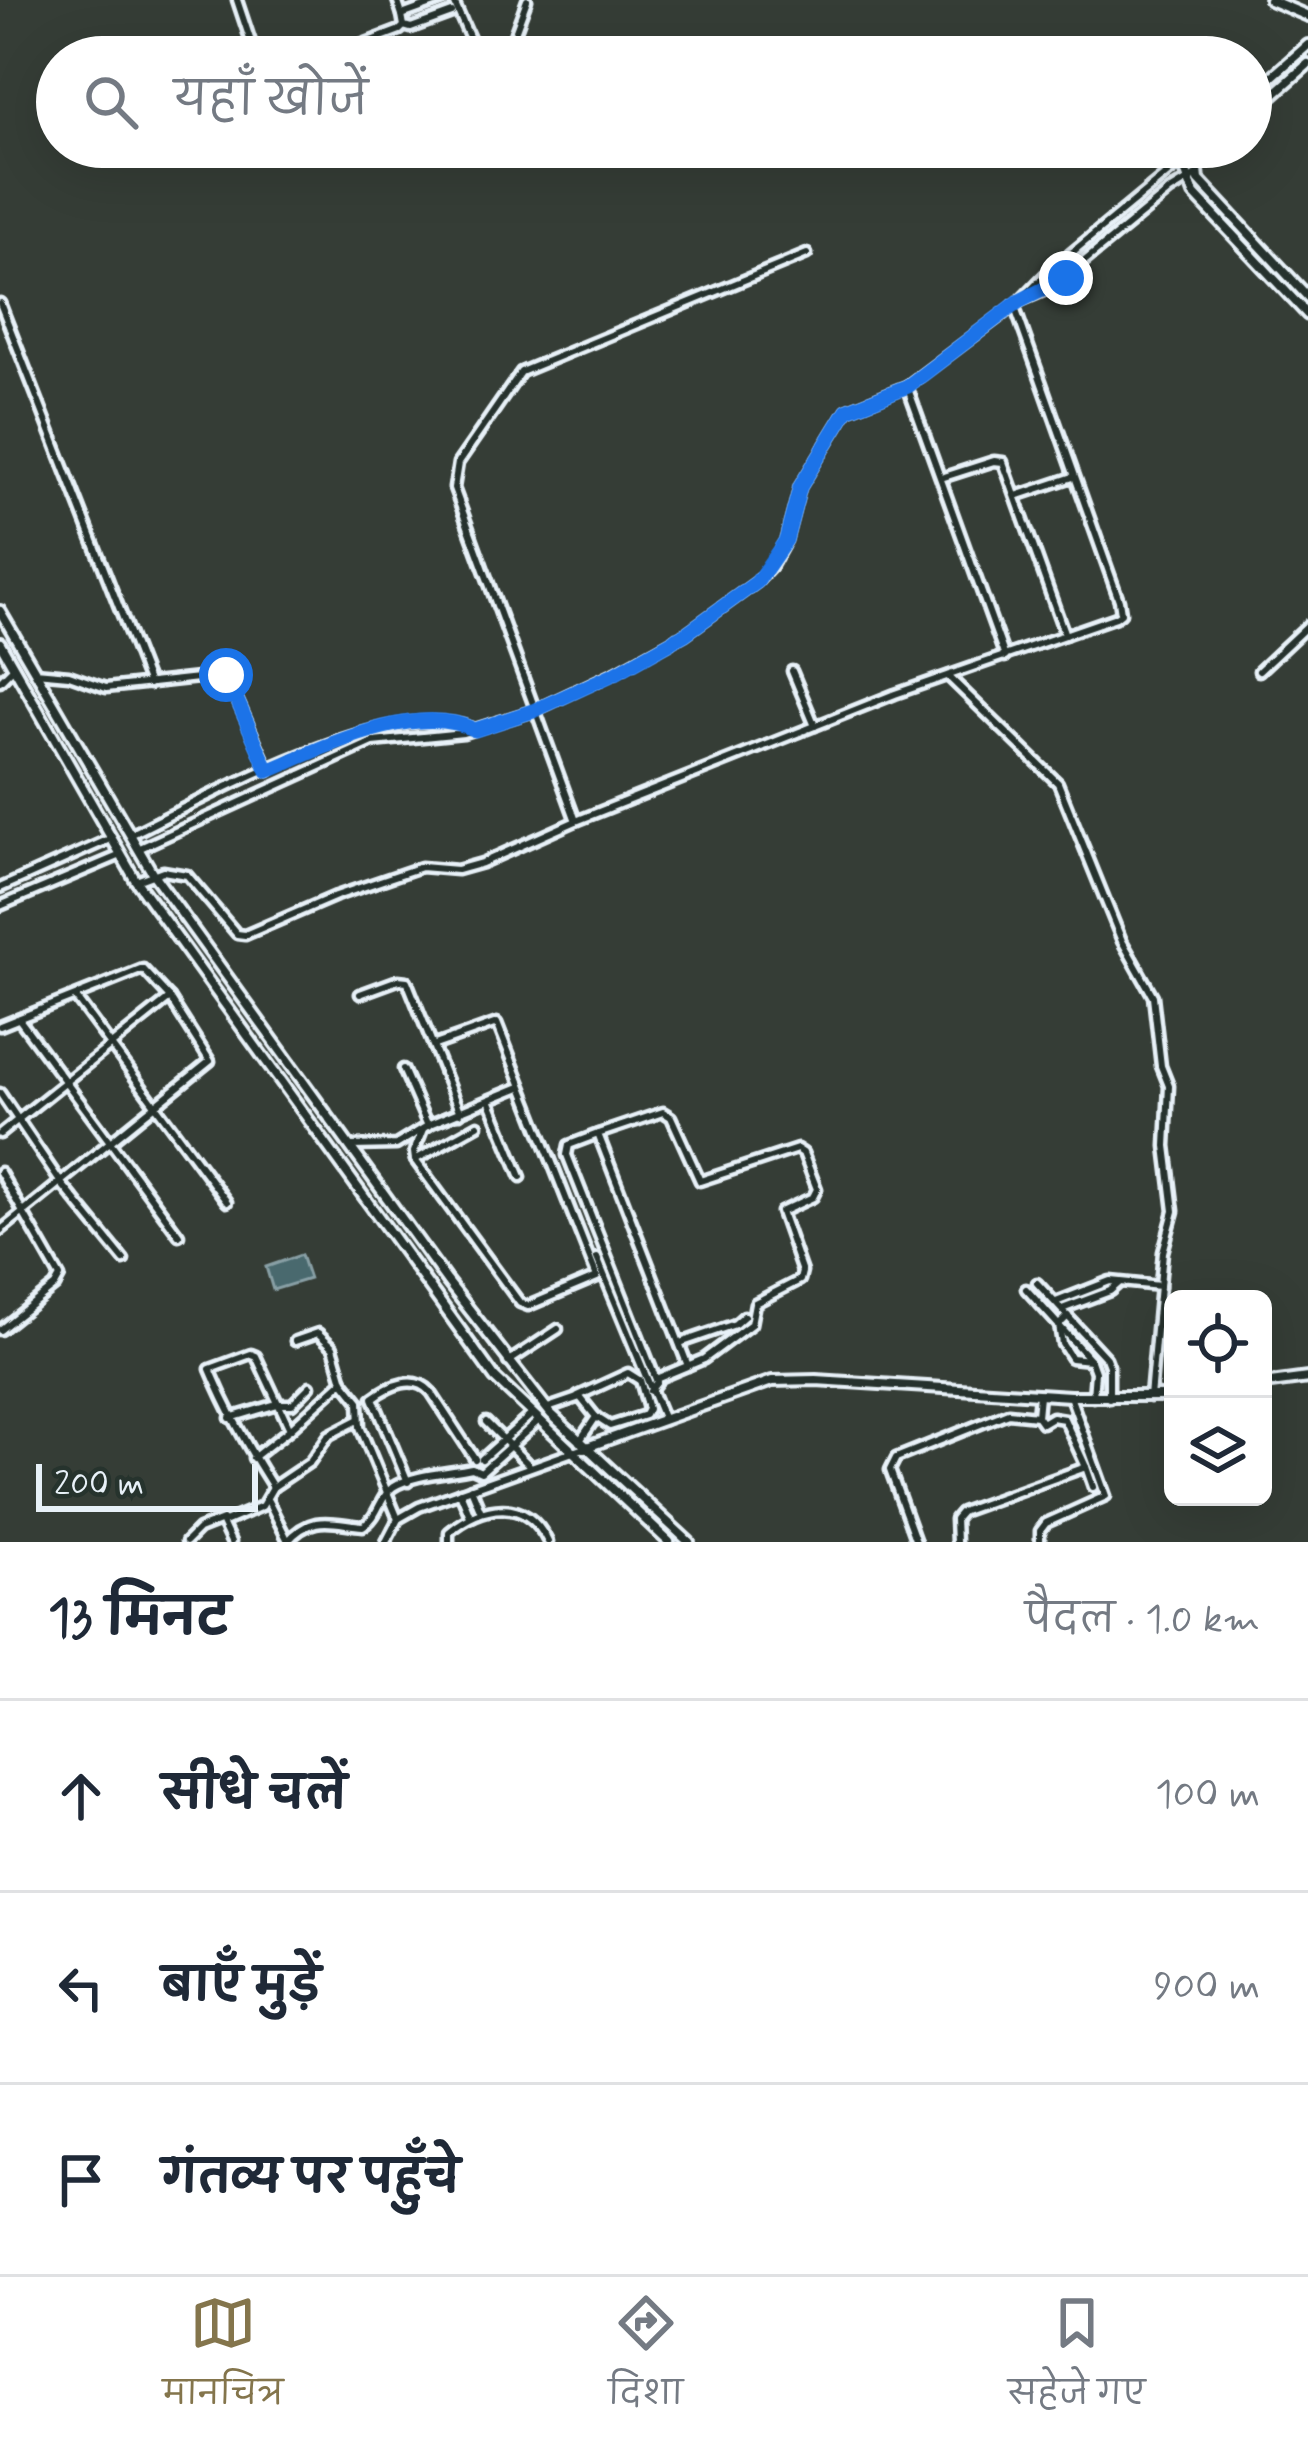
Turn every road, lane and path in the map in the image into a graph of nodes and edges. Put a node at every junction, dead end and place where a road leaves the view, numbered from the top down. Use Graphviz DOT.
graph roads {
  1 [pos="237,0"];
  2 [pos="397,0"];
  3 [pos="441,0"];
  4 [pos="453,0"];
  5 [pos="527,0"];
  6 [pos="1270,0"];
  7 [pos="452,13"];
  8 [pos="402,15"];
  9 [pos="1308,16"];
  10 [pos="404,26"];
  11 [pos="249,36"];
  12 [pos="380,36"];
  13 [pos="469,36"];
  14 [pos="514,36"];
  15 [pos="1308,45"];
  16 [pos="1308,64"];
  17 [pos="1272,77"];
  18 [pos="1272,96"];
  19 [pos="1178,168"];
  20 [pos="1185,168"];
  21 [pos="1195,168"];
  22 [pos="1191,178"];
  23 [pos="1139,198"];
  24 [pos="1148,210"];
  25 [pos="1108,224"];
  26 [pos="1119,235"];
  27 [pos="1072,253"];
  28 [pos="807,254"];
  29 [pos="1082,265"];
  30 [pos="1308,297"];
  31 [pos="1016,303"];
  32 [pos="0,304"];
  33 [pos="1308,315"];
  34 [pos="908,386"];
  35 [pos="1073,476"];
  36 [pos="941,478"];
  37 [pos="1016,496"];
  38 [pos="0,610"];
  39 [pos="1308,625"];
  40 [pos="1066,636"];
  41 [pos="0,643"];
  42 [pos="1005,657"];
  43 [pos="14,668"];
  44 [pos="792,671"];
  45 [pos="1259,671"];
  46 [pos="35,672"];
  47 [pos="948,676"];
  48 [pos="0,681"];
  49 [pos="149,684"];
  50 [pos="533,711"];
  51 [pos="815,726"];
  52 [pos="475,730"];
  53 [pos="268,771"];
  54 [pos="576,821"];
  55 [pos="130,835"];
  56 [pos="112,838"];
  57 [pos="138,849"];
  58 [pos="121,855"];
  59 [pos="152,874"];
  60 [pos="136,881"];
  61 [pos="0,888"];
  62 [pos="0,906"];
  63 [pos="360,994"];
  64 [pos="76,998"];
  65 [pos="170,998"];
  66 [pos="20,1019"];
  67 [pos="0,1026"];
  68 [pos="109,1045"];
  69 [pos="435,1045"];
  70 [pos="403,1069"];
  71 [pos="65,1082"];
  72 [pos="522,1087"];
  73 [pos="0,1093"];
  74 [pos="489,1101"];
  75 [pos="156,1106"];
  76 [pos="460,1113"];
  77 [pos="18,1120"];
  78 [pos="478,1125"];
  79 [pos="425,1128"];
  80 [pos="0,1134"];
  81 [pos="598,1134"];
  82 [pos="109,1144"];
  83 [pos="352,1147"];
  84 [pos="415,1160"];
  85 [pos="0,1172"];
  86 [pos="520,1177"];
  87 [pos="62,1183"];
  88 [pos="227,1202"];
  89 [pos="24,1212"];
  90 [pos="0,1231"];
  91 [pos="179,1235"];
  92 [pos="597,1258"];
  93 [pos="124,1260"];
  94 [pos="1037,1283"];
  95 [pos="1160,1286"];
  96 [pos="1026,1289"];
  97 [pos="1062,1309"];
  98 [pos="744,1316"];
  99 [pos="1059,1325"];
  100 [pos="558,1329"];
  101 [pos="0,1330"];
  102 [pos="295,1341"];
  103 [pos="680,1343"];
  104 [pos="508,1362"];
  105 [pos="1108,1363"];
  106 [pos="1092,1364"];
  107 [pos="688,1366"];
  108 [pos="1308,1378"];
  109 [pos="643,1379"];
  110 [pos="656,1379"];
  111 [pos="344,1381"];
  112 [pos="1272,1383"];
  113 [pos="310,1386"];
  114 [pos="650,1391"];
  115 [pos="1039,1395"];
  116 [pos="578,1396"];
  117 [pos="1054,1396"];
  118 [pos="1070,1396"];
  119 [pos="1164,1396"];
  120 [pos="1093,1397"];
  121 [pos="1150,1397"];
  122 [pos="373,1398"];
  123 [pos="1108,1398"];
  124 [pos="278,1404"];
  125 [pos="361,1407"];
  126 [pos="547,1409"];
  127 [pos="1037,1416"];
  128 [pos="596,1417"];
  129 [pos="1052,1417"];
  130 [pos="230,1418"];
  131 [pos="534,1418"];
  132 [pos="358,1420"];
  133 [pos="664,1420"];
  134 [pos="486,1422"];
  135 [pos="290,1429"];
  136 [pos="507,1443"];
  137 [pos="582,1445"];
  138 [pos="571,1453"];
  139 [pos="253,1458"];
  140 [pos="475,1465"];
  141 [pos="531,1467"];
  142 [pos="1085,1467"];
  143 [pos="408,1482"];
  144 [pos="1093,1486"];
  145 [pos="274,1487"];
  146 [pos="466,1490"];
  147 [pos="387,1492"];
  148 [pos="268,1499"];
  149 [pos="481,1512"];
  150 [pos="470,1516"];
  151 [pos="398,1519"];
  152 [pos="226,1520"];
  153 [pos="288,1541"];
  154 [pos="186,1542"];
  155 [pos="231,1542"];
  156 [pos="386,1542"];
  157 [pos="449,1542"];
  158 [pos="548,1542"];
  159 [pos="669,1542"];
  160 [pos="689,1542"];
  161 [pos="916,1542"];
  162 [pos="956,1542"];
  163 [pos="1040,1542"];
  1 -- 11 [label="street"];
  2 -- 8 [label="street"];
  3 -- 8 [label="street"];
  4 -- 13 [label="street"];
  5 -- 14 [label="street"];
  6 -- 9 [label="street"];
  7 -- 10 [label="street"];
  8 -- 10 [label="street"];
  10 -- 12 [label="street"];
  15 -- 17 [label="street"];
  16 -- 18 [label="street"];
  19 -- 23 [label="street"];
  20 -- 22 [label="street"];
  21 -- 22 [label="street"];
  22 -- 24 [label="street"];
  22 -- 30 [label="street"];
  22 -- 33 [label="street"];
  23 -- 24 [label="street"];
  23 -- 25 [label="street"];
  24 -- 26 [label="street"];
  25 -- 26 [label="street"];
  25 -- 27 [label="street"];
  26 -- 29 [label="street"];
  27 -- 29 [label="street"];
  27 -- 31 [label="street"];
  28 -- 50 [label="street"];
  29 -- 31 [label="street"];
  31 -- 34 [label="street"];
  31 -- 35 [label="street"];
  32 -- 49 [label="street"];
  34 -- 36 [label="street"];
  34 -- 50 [label="street"];
  35 -- 37 [label="street"];
  35 -- 40 [label="street"];
  36 -- 37 [label="street"];
  36 -- 42 [label="street"];
  37 -- 40 [label="street"];
  38 -- 46 [label="street"];
  39 -- 45 [label="street"];
  40 -- 42 [label="street"];
  41 -- 43 [label="street"];
  42 -- 47 [label="street"];
  43 -- 48 [label="street"];
  43 -- 56 [label="street"];
  44 -- 51 [label="street"];
  46 -- 49 [label="street"];
  46 -- 55 [label="street"];
  47 -- 51 [label="street"];
  47 -- 95 [label="street"];
  49 -- 53 [label="street"];
  50 -- 52 [label="street"];
  50 -- 54 [label="street"];
  51 -- 54 [label="street"];
  52 -- 53 [label="street"];
  52 -- 57 [label="street"];
  53 -- 55 [label="street"];
  54 -- 59 [label="street"];
  55 -- 57 [label="street"];
  56 -- 58 [label="street"];
  56 -- 61 [label="street"];
  57 -- 59 [label="street"];
  58 -- 60 [label="street"];
  58 -- 62 [label="street"];
  59 -- 60 [label="street"];
  59 -- 83 [label="street"];
  60 -- 131 [label="street"];
  63 -- 69 [label="street"];
  64 -- 65 [label="street"];
  64 -- 66 [label="street"];
  64 -- 68 [label="street"];
  65 -- 68 [label="street"];
  65 -- 75 [label="street"];
  66 -- 67 [label="street"];
  66 -- 71 [label="street"];
  68 -- 71 [label="street"];
  68 -- 75 [label="street"];
  69 -- 72 [label="street"];
  69 -- 76 [label="street"];
  70 -- 79 [label="street"];
  71 -- 77 [label="street"];
  71 -- 82 [label="street"];
  72 -- 74 [label="street"];
  72 -- 84 [label="street"];
  73 -- 77 [label="street"];
  74 -- 76 [label="street"];
  74 -- 86 [label="street"];
  75 -- 82 [label="street"];
  75 -- 88 [label="street"];
  76 -- 79 [label="street"];
  77 -- 80 [label="street"];
  77 -- 87 [label="street"];
  78 -- 84 [label="street"];
  79 -- 83 [label="street"];
  79 -- 84 [label="street"];
  81 -- 103 [label="street"];
  81 -- 107 [label="street"];
  81 -- 110 [label="street"];
  82 -- 87 [label="street"];
  82 -- 91 [label="street"];
  83 -- 104 [label="street"];
  85 -- 89 [label="street"];
  87 -- 89 [label="street"];
  87 -- 93 [label="street"];
  89 -- 90 [label="street"];
  89 -- 101 [label="street"];
  92 -- 109 [label="street"];
  94 -- 97 [label="street"];
  95 -- 97 [label="street"];
  95 -- 121 [label="street"];
  96 -- 99 [label="street"];
  97 -- 99 [label="street"];
  97 -- 105 [label="street"];
  98 -- 103 [label="street"];
  99 -- 106 [label="street"];
  99 -- 106 [label="street"];
  100 -- 104 [label="street"];
  102 -- 111 [label="street"];
  103 -- 107 [label="street"];
  104 -- 126 [label="street"];
  105 -- 106 [label="street"];
  105 -- 123 [label="street"];
  106 -- 120 [label="street"];
  107 -- 110 [label="street"];
  108 -- 112 [label="street"];
  109 -- 110 [label="street"];
  109 -- 114 [label="street"];
  109 -- 116 [label="street"];
  109 -- 128 [label="street"];
  110 -- 114 [label="street"];
  111 -- 125 [label="street"];
  111 -- 135 [label="street"];
  113 -- 124 [label="street"];
  114 -- 133 [label="street"];
  115 -- 117 [label="street"];
  115 -- 127 [label="street"];
  115 -- 133 [label="street"];
  116 -- 126 [label="street"];
  116 -- 128 [label="street"];
  117 -- 118 [label="street"];
  117 -- 129 [label="street"];
  118 -- 120 [label="street"];
  118 -- 163 [label="street"];
  119 -- 121 [label="street"];
  120 -- 123 [label="street"];
  121 -- 123 [label="street"];
  122 -- 125 [label="street"];
  122 -- 140 [label="street"];
  122 -- 143 [label="street"];
  124 -- 130 [label="street"];
  124 -- 130 [label="street"];
  124 -- 135 [label="street"];
  125 -- 132 [label="street"];
  126 -- 137 [label="street"];
  127 -- 129 [label="street"];
  127 -- 161 [label="street"];
  128 -- 137 [label="street"];
  129 -- 142 [label="street"];
  130 -- 139 [label="street"];
  131 -- 136 [label="street"];
  131 -- 138 [label="street"];
  132 -- 145 [label="street"];
  132 -- 147 [label="street"];
  133 -- 137 [label="street"];
  134 -- 136 [label="street"];
  135 -- 139 [label="street"];
  136 -- 140 [label="street"];
  136 -- 141 [label="street"];
  137 -- 138 [label="street"];
  137 -- 160 [label="street"];
  138 -- 141 [label="street"];
  138 -- 159 [label="street"];
  139 -- 145 [label="street"];
  140 -- 143 [label="street"];
  140 -- 146 [label="street"];
  141 -- 146 [label="street"];
  142 -- 144 [label="street"];
  142 -- 162 [label="street"];
  143 -- 147 [label="street"];
  145 -- 148 [label="street"];
  146 -- 149 [label="street"];
  146 -- 150 [label="street"];
  146 -- 151 [label="street"];
  147 -- 151 [label="street"];
  147 -- 153 [label="street"];
  148 -- 152 [label="street"];
  148 -- 153 [label="street"];
  149 -- 150 [label="street"];
  149 -- 158 [label="street"];
  150 -- 157 [label="street"];
  151 -- 156 [label="street"];
  152 -- 154 [label="street"];
  152 -- 155 [label="street"];
}
